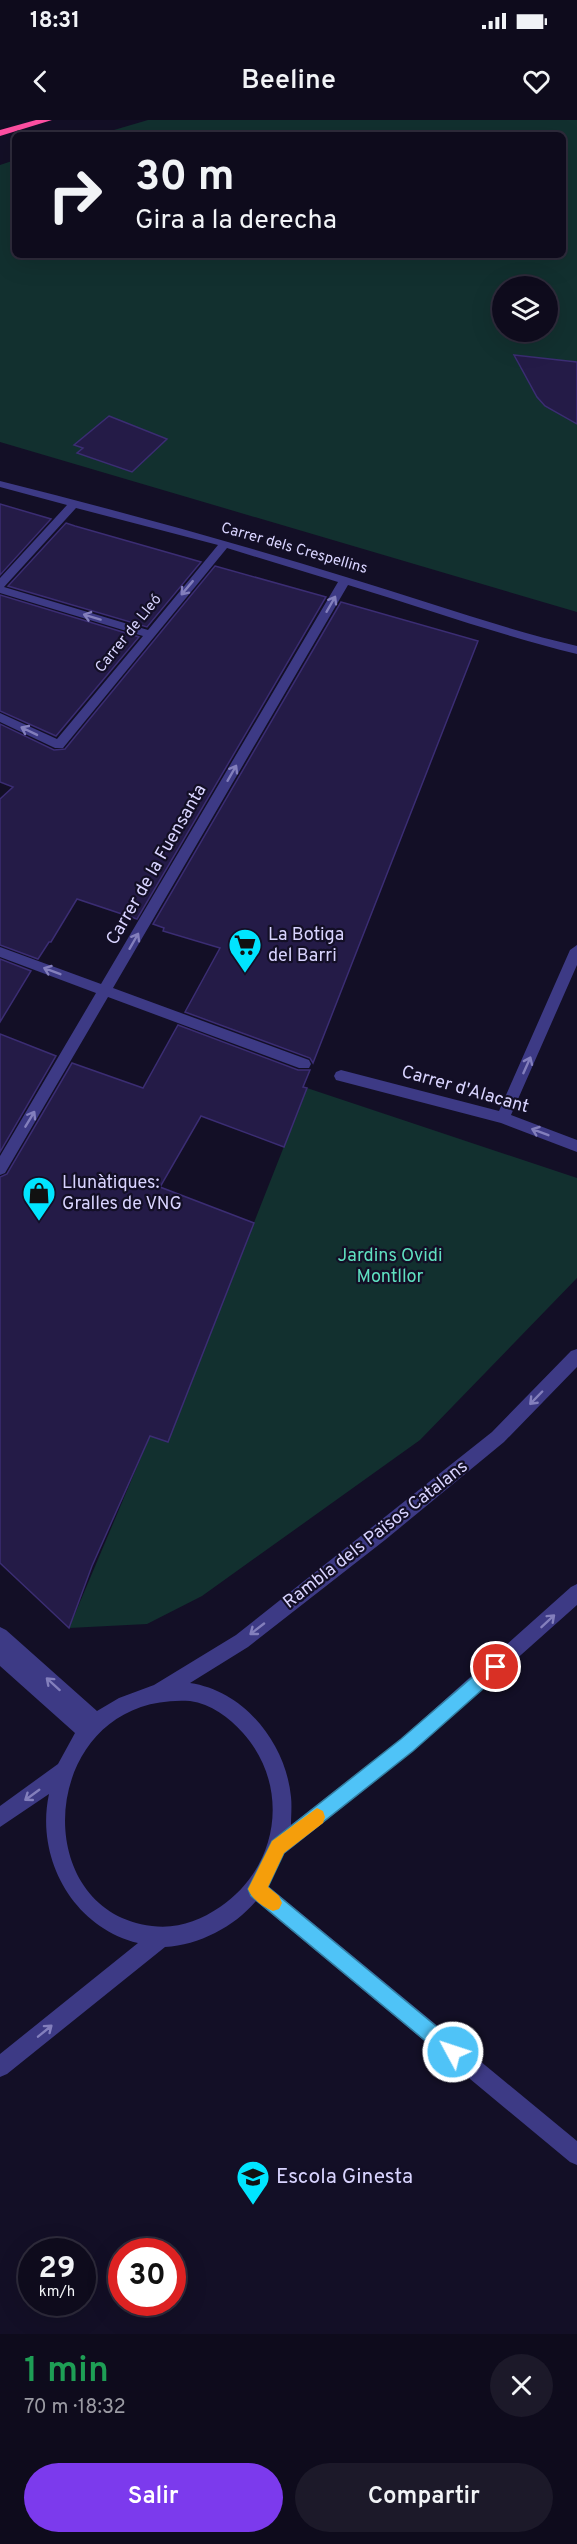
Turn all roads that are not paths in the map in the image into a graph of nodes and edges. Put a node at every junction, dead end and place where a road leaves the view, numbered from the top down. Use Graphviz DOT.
graph roads {
  1 [pos="12,120"];
  2 [pos="46,120"];
  3 [pos="0,126"];
  4 [pos="0,133"];
  5 [pos="0,484"];
  6 [pos="74,504"];
  7 [pos="225,544"];
  8 [pos="345,580"];
  9 [pos="0,587"];
  10 [pos="148,634"];
  11 [pos="577,650"];
  12 [pos="0,717"];
  13 [pos="577,950"];
  14 [pos="0,952"];
  15 [pos="104,991"];
  16 [pos="304,1064"];
  17 [pos="341,1076"];
  18 [pos="503,1118"];
  19 [pos="577,1146"];
  20 [pos="0,1169"];
  21 [pos="577,1356"];
  22 [pos="577,1593"];
  23 [pos="0,1636"];
  24 [pos="0,1654"];
  25 [pos="158,1693"];
  26 [pos="93,1727"];
  27 [pos="64,1771"];
  28 [pos="0,1818"];
  29 [pos="278,1847"];
  30 [pos="257,1889"];
  31 [pos="160,1938"];
  32 [pos="0,2067"];
  33 [pos="577,2155"];
  1 -- 3 [label="highway"];
  2 -- 4 [label="highway"];
  5 -- 6 [label="street, Carrer dels Crespellins"];
  6 -- 7 [label="street, Carrer dels Crespellins"];
  6 -- 9 [label="street"];
  7 -- 8 [label="street, Carrer dels Crespellins"];
  7 -- 10 [label="street, Carrer de Lleó, one-way"];
  8 -- 11 [label="street, Carrer dels Crespellins"];
  15 -- 8 [label="street, Carrer de la Fuensanta, one-way"];
  10 -- 9 [label="street, one-way"];
  10 -- 12 [label="street, Carrer de Lleó, one-way"];
  18 -- 13 [label="street, one-way"];
  15 -- 14 [label="street, one-way"];
  15 -- 16 [label="street"];
  20 -- 15 [label="street, Carrer de la Fuensanta, one-way"];
  17 -- 18 [label="street, Carrer d'Alacant"];
  19 -- 18 [label="street, Carrer d'Alacant, one-way"];
  21 -- 25 [label="street, Rambla dels Països Catalans, one-way"];
  29 -- 22 [label="street, one-way"];
  26 -- 23 [label="street, one-way"];
  24 -- 26 [label="street"];
  25 -- 26 [label="street"];
  25 -- 29 [label="street"];
  26 -- 27 [label="street"];
  27 -- 28 [label="street, one-way"];
  27 -- 31 [label="street"];
  29 -- 30 [label="street"];
  30 -- 31 [label="street"];
  30 -- 33 [label="street"];
  32 -- 31 [label="street, one-way"];
}
